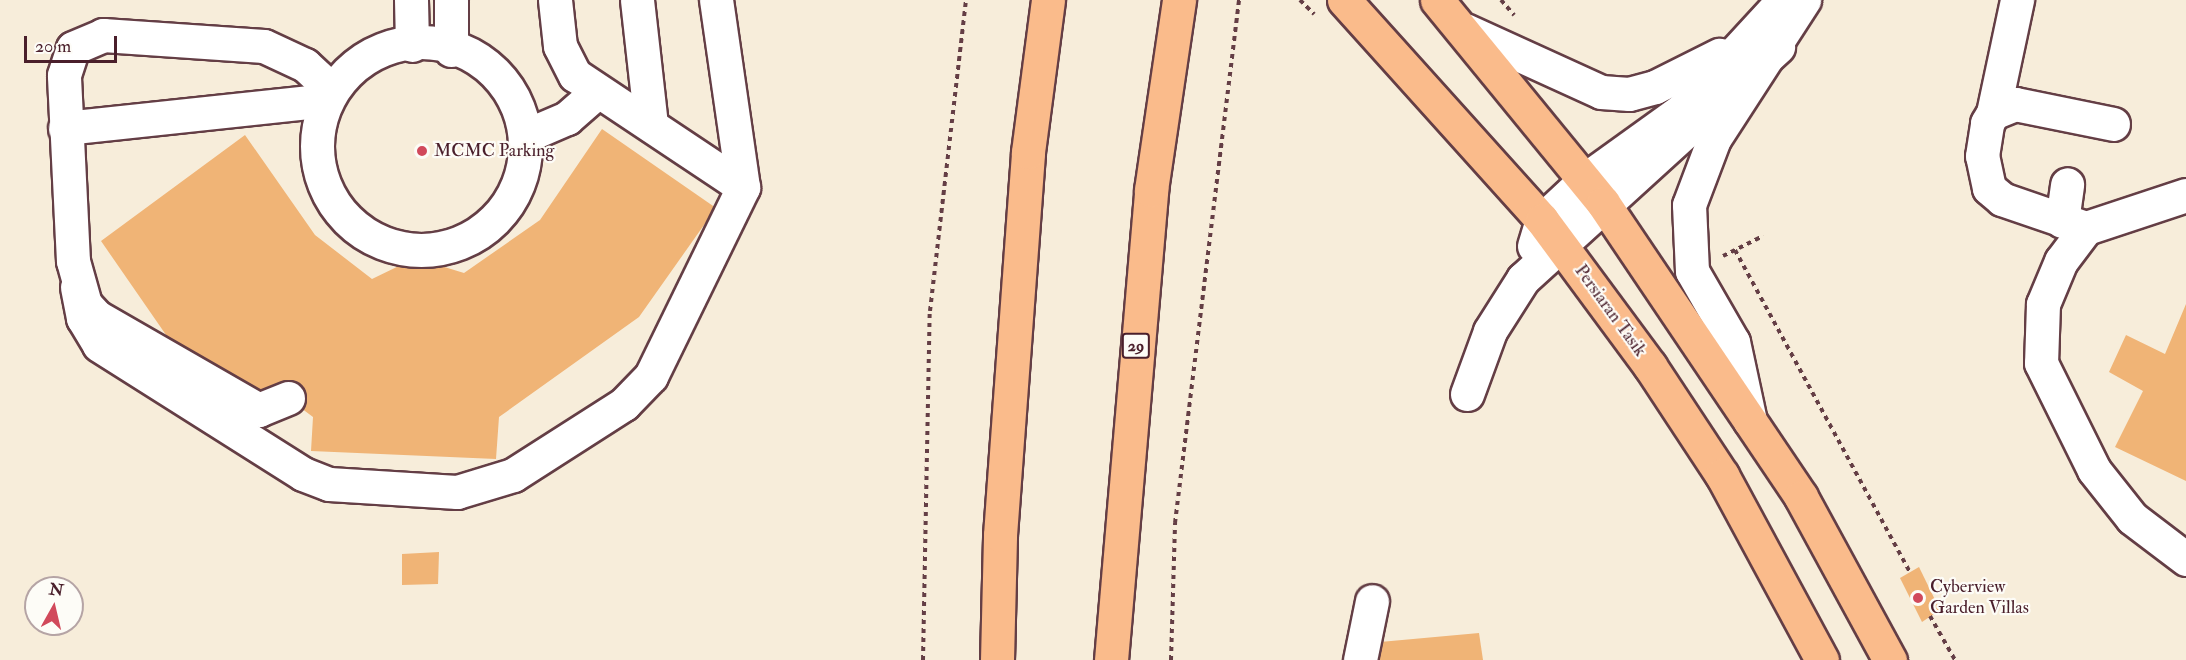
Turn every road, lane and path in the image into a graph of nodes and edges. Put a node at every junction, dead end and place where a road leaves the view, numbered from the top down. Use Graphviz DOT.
graph roads {
  1 [pos="411,0"];
  2 [pos="451,0"];
  3 [pos="555,0"];
  4 [pos="637,0"];
  5 [pos="716,0"];
  6 [pos="966,0"];
  7 [pos="1048,0"];
  8 [pos="1179,0"];
  9 [pos="1239,0"];
  10 [pos="1344,0"];
  11 [pos="1437,0"];
  12 [pos="1791,0"];
  13 [pos="1804,0"];
  14 [pos="2017,0"];
  15 [pos="1466,30"];
  16 [pos="1767,39"];
  17 [pos="412,45"];
  18 [pos="451,50"];
  19 [pos="598,91"];
  20 [pos="329,95"];
  21 [pos="1993,113"];
  22 [pos="2113,124"];
  23 [pos="651,125"];
  24 [pos="65,128"];
  25 [pos="525,136"];
  26 [pos="2067,184"];
  27 [pos="743,187"];
  28 [pos="1594,191"];
  29 [pos="2186,195"];
  30 [pos="2074,224"];
  31 [pos="1551,230"];
  32 [pos="1764,236"];
  33 [pos="1735,250"];
  34 [pos="1692,271"];
  35 [pos="77,287"];
  36 [pos="1467,394"];
  37 [pos="288,398"];
  38 [pos="1750,425"];
  39 [pos="2186,559"];
  40 [pos="1910,572"];
  41 [pos="1372,601"];
  42 [pos="1930,616"];
  43 [pos="923,660"];
  44 [pos="997,660"];
  45 [pos="1111,660"];
  46 [pos="1171,660"];
  47 [pos="1360,660"];
  48 [pos="1822,660"];
  49 [pos="1890,660"];
  50 [pos="1955,660"];
  1 -- 17 [label="lane"];
  2 -- 18 [label="lane"];
  3 -- 19 [label="lane"];
  4 -- 23 [label="lane"];
  5 -- 27 [label="lane"];
  6 -- 43 [label="path"];
  7 -- 44 [label="main road"];
  8 -- 45 [label="main road, 29"];
  9 -- 46 [label="path"];
  10 -- 31 [label="main road, Persiaran Tasik"];
  11 -- 15 [label="main road"];
  12 -- 16 [label="lane"];
  13 -- 16 [label="lane"];
  14 -- 21 [label="lane"];
  15 -- 16 [label="lane"];
  15 -- 28 [label="main road"];
  16 -- 28 [label="lane"];
  16 -- 34 [label="lane"];
  17 -- 18 [label="lane"];
  17 -- 20 [label="lane"];
  18 -- 25 [label="lane"];
  19 -- 23 [label="lane"];
  19 -- 25 [label="lane"];
  20 -- 24 [label="lane"];
  20 -- 24 [label="lane"];
  20 -- 25 [label="lane"];
  21 -- 22 [label="lane"];
  21 -- 30 [label="lane"];
  23 -- 27 [label="lane"];
  24 -- 35 [label="lane"];
  26 -- 30 [label="lane"];
  27 -- 35 [label="lane"];
  28 -- 31 [label="lane"];
  28 -- 38 [label="main road"];
  29 -- 30 [label="lane"];
  30 -- 39 [label="lane"];
  31 -- 36 [label="lane"];
  31 -- 48 [label="main road, Persiaran Tasik"];
  32 -- 33 [label="path"];
  33 -- 34 [label="path"];
  33 -- 40 [label="path"];
  34 -- 38 [label="lane"];
  35 -- 37 [label="lane"];
  38 -- 49 [label="main road"];
  41 -- 47 [label="lane"];
  42 -- 50 [label="path"];
}
